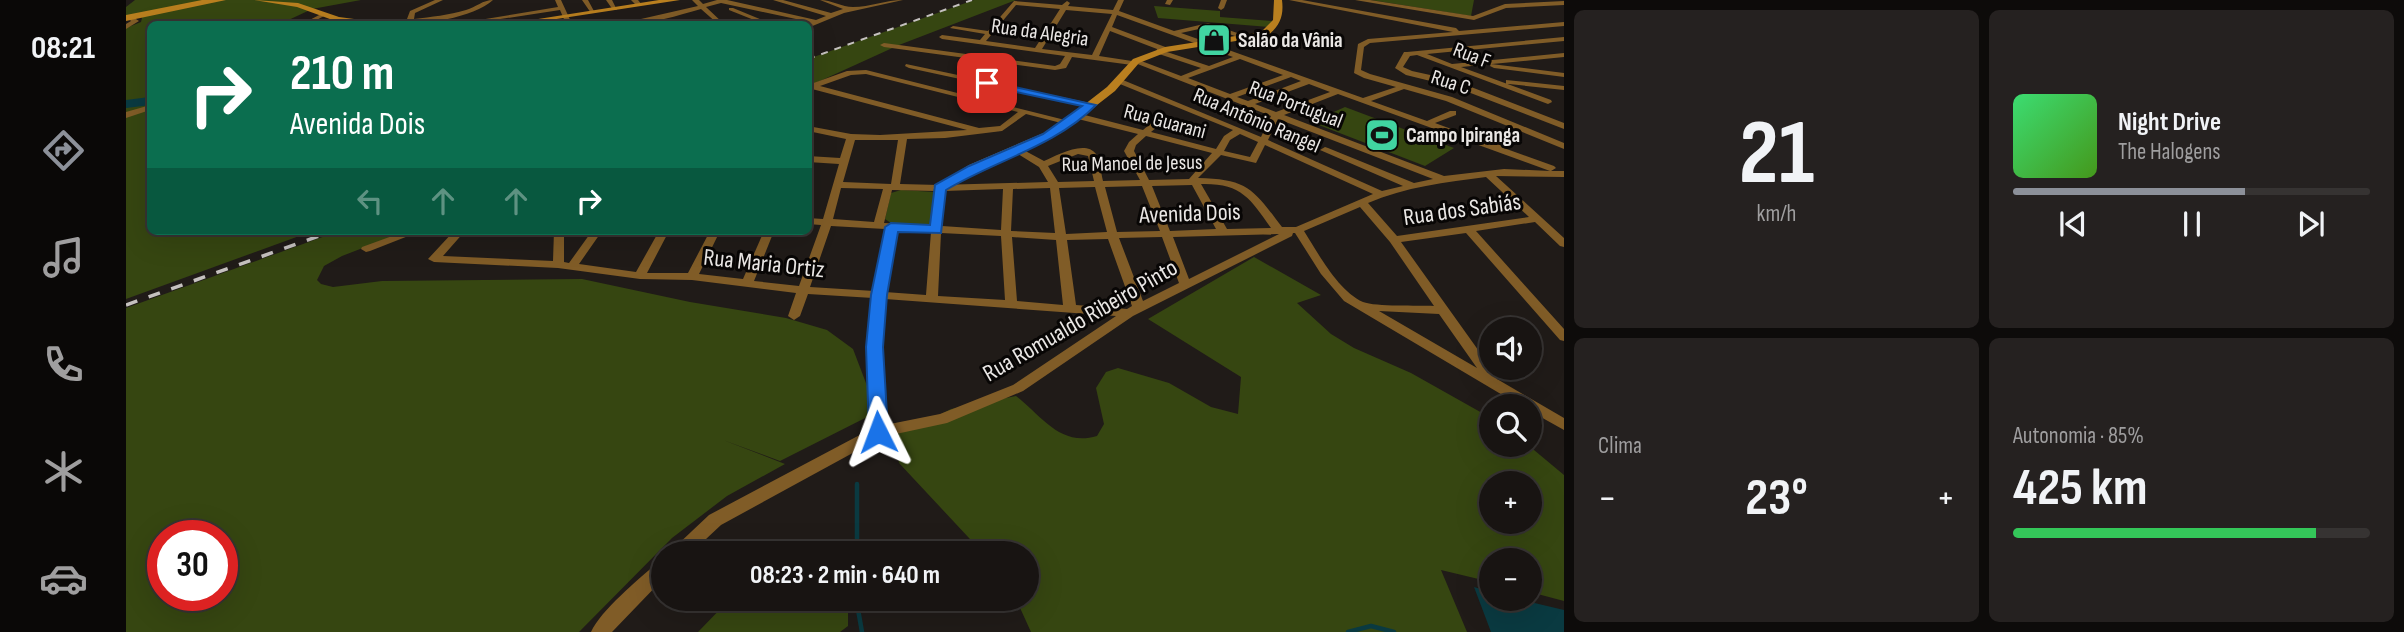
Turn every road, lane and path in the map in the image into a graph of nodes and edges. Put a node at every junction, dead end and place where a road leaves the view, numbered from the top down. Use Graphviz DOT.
graph roads {
  1 [pos="222,0"];
  2 [pos="258,0"];
  3 [pos="440,0"];
  4 [pos="490,0"];
  5 [pos="585,0"];
  6 [pos="609,0"];
  7 [pos="676,0"];
  8 [pos="695,0"];
  9 [pos="776,0"];
  10 [pos="823,0"];
  11 [pos="1121,0"];
  12 [pos="1224,0"];
  13 [pos="1279,0"];
  14 [pos="1292,0"];
  15 [pos="1358,0"];
  16 [pos="1504,0"];
  17 [pos="658,1"];
  18 [pos="895,1"];
  19 [pos="719,2"];
  20 [pos="636,3"];
  21 [pos="1067,3"];
  22 [pos="1564,3"];
  23 [pos="1513,5"];
  24 [pos="702,7"];
  25 [pos="1221,8"];
  26 [pos="615,9"];
  27 [pos="849,10"];
  28 [pos="593,12"];
  29 [pos="1115,12"];
  30 [pos="456,13"];
  31 [pos="563,14"];
  32 [pos="323,15"];
  33 [pos="831,15"];
  34 [pos="128,17"];
  35 [pos="410,20"];
  36 [pos="311,21"];
  37 [pos="366,21"];
  38 [pos="404,21"];
  39 [pos="490,21"];
  40 [pos="526,21"];
  41 [pos="636,21"];
  42 [pos="717,21"];
  43 [pos="762,21"];
  44 [pos="817,22"];
  45 [pos="812,24"];
  46 [pos="1564,24"];
  47 [pos="1550,25"];
  48 [pos="126,27"];
  49 [pos="953,28"];
  50 [pos="1109,28"];
  51 [pos="1564,31"];
  52 [pos="1465,32"];
  53 [pos="990,33"];
  54 [pos="1173,33"];
  55 [pos="942,37"];
  56 [pos="1247,38"];
  57 [pos="1564,39"];
  58 [pos="1384,40"];
  59 [pos="1552,40"];
  60 [pos="982,42"];
  61 [pos="1205,44"];
  62 [pos="1500,45"];
  63 [pos="1564,45"];
  64 [pos="884,46"];
  65 [pos="1038,49"];
  66 [pos="1162,51"];
  67 [pos="1416,52"];
  68 [pos="1070,54"];
  69 [pos="1564,54"];
  70 [pos="1095,57"];
  71 [pos="1239,57"];
  72 [pos="1530,58"];
  73 [pos="1134,62"];
  74 [pos="1564,62"];
  75 [pos="1470,64"];
  76 [pos="909,65"];
  77 [pos="1451,65"];
  78 [pos="1208,68"];
  79 [pos="1290,75"];
  80 [pos="1564,75"];
  81 [pos="1182,78"];
  82 [pos="1118,80"];
  83 [pos="1491,80"];
  84 [pos="1309,81"];
  85 [pos="1535,85"];
  86 [pos="1405,86"];
  87 [pos="812,87"];
  88 [pos="812,87"];
  89 [pos="1564,88"];
  90 [pos="1339,91"];
  91 [pos="1230,97"];
  92 [pos="1366,100"];
  93 [pos="1497,100"];
  94 [pos="1548,102"];
  95 [pos="1248,104"];
  96 [pos="1090,105"];
  97 [pos="1469,106"];
  98 [pos="147,109"];
  99 [pos="1024,111"];
  100 [pos="1453,113"];
  101 [pos="126,115"];
  102 [pos="1276,115"];
  103 [pos="1073,119"];
  104 [pos="1160,120"];
  105 [pos="1428,123"];
  106 [pos="1564,126"];
  107 [pos="812,130"];
  108 [pos="1239,130"];
  109 [pos="984,131"];
  110 [pos="1143,133"];
  111 [pos="851,137"];
  112 [pos="903,138"];
  113 [pos="1514,139"];
  114 [pos="1265,141"];
  115 [pos="1564,146"];
  116 [pos="1492,147"];
  117 [pos="1018,150"];
  118 [pos="1325,150"];
  119 [pos="1218,153"];
  120 [pos="812,159"];
  121 [pos="1244,159"];
  122 [pos="843,161"];
  123 [pos="1043,165"];
  124 [pos="1487,173"];
  125 [pos="1564,173"];
  126 [pos="1443,179"];
  127 [pos="1193,180"];
  128 [pos="1146,181"];
  129 [pos="1098,182"];
  130 [pos="1054,184"];
  131 [pos="837,185"];
  132 [pos="1008,185"];
  133 [pos="1412,186"];
  134 [pos="891,187"];
  135 [pos="939,188"];
  136 [pos="1381,194"];
  137 [pos="1362,202"];
  138 [pos="1537,219"];
  139 [pos="812,221"];
  140 [pos="827,222"];
  141 [pos="885,227"];
  142 [pos="1468,229"];
  143 [pos="937,230"];
  144 [pos="1298,230"];
  145 [pos="1279,231"];
  146 [pos="1223,232"];
  147 [pos="1006,234"];
  148 [pos="405,235"];
  149 [pos="456,235"];
  150 [pos="560,235"];
  151 [pos="593,235"];
  152 [pos="662,235"];
  153 [pos="713,235"];
  154 [pos="766,235"];
  155 [pos="1164,235"];
  156 [pos="1061,237"];
  157 [pos="1113,237"];
  158 [pos="1394,240"];
  159 [pos="1564,244"];
  160 [pos="366,249"];
  161 [pos="565,266"];
  162 [pos="640,276"];
  163 [pos="692,277"];
  164 [pos="748,282"];
  165 [pos="1186,285"];
  166 [pos="804,290"];
  167 [pos="879,295"];
  168 [pos="932,298"];
  169 [pos="1011,305"];
  170 [pos="1363,307"];
  171 [pos="1070,309"];
  172 [pos="1444,310"];
  173 [pos="1134,311"];
  174 [pos="794,316"];
  175 [pos="1564,337"];
  176 [pos="1494,381"];
  177 [pos="1564,425"];
  178 [pos="878,432"];
  179 [pos="693,541"];
  180 [pos="651,579"];
  181 [pos="600,632"];
  1 -- 34 [label="street"];
  2 -- 32 [label="street"];
  3 -- 35 [label="street"];
  4 -- 30 [label="street"];
  5 -- 28 [label="street"];
  6 -- 26 [label="street"];
  7 -- 17 [label="street"];
  8 -- 24 [label="street"];
  9 -- 33 [label="street"];
  10 -- 27 [label="street"];
  11 -- 29 [label="street"];
  12 -- 25 [label="street"];
  13 -- 56 [label="street"];
  14 -- 52 [label="street"];
  15 -- 23 [label="street"];
  16 -- 23 [label="street"];
  17 -- 20 [label="street"];
  18 -- 27 [label="street"];
  19 -- 24 [label="street"];
  19 -- 43 [label="street"];
  19 -- 44 [label="street"];
  20 -- 26 [label="street"];
  21 -- 29 [label="street"];
  21 -- 53 [label="street"];
  21 -- 65 [label="street"];
  22 -- 23 [label="street"];
  24 -- 41 [label="street"];
  24 -- 42 [label="street"];
  26 -- 28 [label="street"];
  27 -- 33 [label="street"];
  28 -- 31 [label="street"];
  29 -- 50 [label="street"];
  29 -- 54 [label="street"];
  30 -- 31 [label="street"];
  30 -- 35 [label="street"];
  31 -- 39 [label="street"];
  31 -- 40 [label="street"];
  32 -- 36 [label="street"];
  32 -- 37 [label="street"];
  33 -- 44 [label="street"];
  34 -- 48 [label="street"];
  35 -- 38 [label="street"];
  44 -- 45 [label="street"];
  46 -- 47 [label="street"];
  47 -- 51 [label="street"];
  47 -- 52 [label="street"];
  49 -- 53 [label="street"];
  50 -- 66 [label="street"];
  50 -- 70 [label="street"];
  52 -- 58 [label="street"];
  52 -- 62 [label="street"];
  53 -- 60 [label="street"];
  54 -- 56 [label="street"];
  54 -- 61 [label="street"];
  55 -- 60 [label="street, Rua da Alegria"];
  56 -- 61 [label="street"];
  57 -- 59 [label="street"];
  58 -- 67 [label="street, Rua F"];
  58 -- 86 [label="street, Rua C"];
  59 -- 62 [label="street"];
  59 -- 63 [label="street"];
  60 -- 65 [label="street, Rua da Alegria"];
  61 -- 66 [label="street"];
  61 -- 71 [label="street"];
  62 -- 67 [label="street"];
  64 -- 68 [label="street"];
  65 -- 68 [label="street, Rua da Alegria"];
  66 -- 73 [label="street"];
  66 -- 78 [label="street"];
  67 -- 77 [label="street, Rua F"];
  67 -- 93 [label="street"];
  68 -- 70 [label="street, Rua da Alegria"];
  69 -- 72 [label="street"];
  70 -- 73 [label="street, Rua da Alegria"];
  71 -- 78 [label="street"];
  71 -- 79 [label="street"];
  72 -- 74 [label="street"];
  72 -- 75 [label="street"];
  73 -- 81 [label="street, Rua Portugual"];
  73 -- 82 [label="street"];
  75 -- 77 [label="street"];
  75 -- 80 [label="street"];
  76 -- 96 [label="street"];
  77 -- 83 [label="street, Rua F"];
  78 -- 81 [label="street"];
  79 -- 84 [label="street"];
  79 -- 91 [label="street"];
  81 -- 91 [label="street, Rua Portugual"];
  82 -- 96 [label="street"];
  82 -- 108 [label="street, Rua Antônio Rangel"];
  83 -- 85 [label="street"];
  83 -- 94 [label="street, Rua F"];
  84 -- 90 [label="street"];
  84 -- 95 [label="street"];
  85 -- 89 [label="street"];
  85 -- 94 [label="street"];
  86 -- 92 [label="street"];
  86 -- 97 [label="street, Rua C"];
  87 -- 99 [label="street"];
  88 -- 109 [label="street"];
  90 -- 92 [label="street"];
  90 -- 102 [label="street"];
  91 -- 95 [label="street, Rua Portugual"];
  92 -- 105 [label="street"];
  93 -- 97 [label="street"];
  93 -- 106 [label="street"];
  94 -- 106 [label="street"];
  95 -- 102 [label="street, Rua Portugual"];
  96 -- 103 [label="street"];
  97 -- 115 [label="street, Rua C"];
  98 -- 101 [label="street"];
  99 -- 103 [label="street"];
  99 -- 109 [label="street"];
  100 -- 105 [label="street"];
  102 -- 114 [label="street"];
  102 -- 126 [label="street, Rua Portugual"];
  103 -- 110 [label="street, Rua Guarani"];
  103 -- 117 [label="street"];
  104 -- 110 [label="street"];
  105 -- 116 [label="street"];
  107 -- 111 [label="street"];
  108 -- 114 [label="street, Rua Antônio Rangel"];
  108 -- 119 [label="street"];
  109 -- 112 [label="street"];
  110 -- 119 [label="street, Rua Guarani"];
  110 -- 128 [label="street"];
  111 -- 112 [label="street"];
  111 -- 122 [label="street"];
  112 -- 134 [label="street"];
  113 -- 116 [label="street"];
  114 -- 121 [label="street"];
  114 -- 136 [label="street, Rua Antônio Rangel"];
  116 -- 125 [label="street"];
  117 -- 123 [label="street"];
  117 -- 135 [label="street"];
  118 -- 133 [label="street"];
  119 -- 121 [label="street, Rua Guarani"];
  119 -- 127 [label="street"];
  120 -- 122 [label="street"];
  122 -- 131 [label="street"];
  123 -- 129 [label="street"];
  123 -- 130 [label="street"];
  124 -- 125 [label="street, Avenida Dois"];
  124 -- 126 [label="street, Avenida Dois"];
  124 -- 138 [label="street"];
  126 -- 133 [label="street, Avenida Dois"];
  127 -- 128 [label="street, Rua Manoel de Jesus"];
  127 -- 145 [label="street, Rua Manoel de Jesus"];
  127 -- 146 [label="street"];
  128 -- 129 [label="street, Rua Manoel de Jesus"];
  128 -- 155 [label="street"];
  129 -- 130 [label="street, Rua Manoel de Jesus"];
  129 -- 157 [label="street"];
  130 -- 132 [label="street, Rua Manoel de Jesus"];
  130 -- 156 [label="street"];
  131 -- 134 [label="street, Rua Manoel de Jesus"];
  131 -- 140 [label="street"];
  132 -- 135 [label="street, Rua Manoel de Jesus"];
  132 -- 147 [label="street"];
  133 -- 136 [label="street, Avenida Dois"];
  134 -- 135 [label="street, Rua Manoel de Jesus"];
  134 -- 141 [label="street"];
  135 -- 143 [label="street"];
  136 -- 137 [label="street, Avenida Dois"];
  137 -- 144 [label="street, Avenida Dois"];
  137 -- 158 [label="street"];
  138 -- 142 [label="street, Rua dos Sabiás"];
  138 -- 159 [label="street"];
  139 -- 140 [label="street, Avenida Dois"];
  140 -- 141 [label="street, Avenida Dois"];
  140 -- 166 [label="street"];
  141 -- 143 [label="street, Avenida Dois"];
  141 -- 167 [label="street"];
  142 -- 158 [label="street, Rua dos Sabiás"];
  142 -- 175 [label="street"];
  143 -- 147 [label="street, Avenida Dois"];
  143 -- 168 [label="street"];
  144 -- 145 [label="street, Avenida Dois"];
  144 -- 165 [label="street, Rua Romualdo Ribeiro Pinto"];
  144 -- 170 [label="street"];
  145 -- 146 [label="street, Avenida Dois"];
  146 -- 155 [label="street, Avenida Dois"];
  147 -- 156 [label="street, Avenida Dois"];
  147 -- 169 [label="street"];
  148 -- 160 [label="street"];
  149 -- 161 [label="street, Rua Maria Ortiz"];
  150 -- 161 [label="street"];
  151 -- 161 [label="street"];
  152 -- 162 [label="street"];
  153 -- 163 [label="street"];
  154 -- 164 [label="street"];
  155 -- 157 [label="street, Avenida Dois"];
  155 -- 165 [label="street"];
  156 -- 157 [label="street, Avenida Dois"];
  156 -- 171 [label="street"];
  157 -- 173 [label="street"];
  158 -- 172 [label="street"];
  161 -- 162 [label="street, Rua Maria Ortiz"];
  162 -- 163 [label="street, Rua Maria Ortiz"];
  163 -- 164 [label="street, Rua Maria Ortiz"];
  164 -- 166 [label="street, Rua Maria Ortiz"];
  165 -- 173 [label="street, Rua Romualdo Ribeiro Pinto"];
  166 -- 167 [label="street, Rua Maria Ortiz"];
  166 -- 174 [label="street"];
  167 -- 168 [label="street, Rua Maria Ortiz"];
  167 -- 178 [label="street"];
  168 -- 169 [label="street, Rua Maria Ortiz"];
  169 -- 171 [label="street, Rua Maria Ortiz"];
  170 -- 172 [label="street"];
  170 -- 176 [label="street"];
  171 -- 173 [label="street, Rua Maria Ortiz"];
  172 -- 176 [label="street"];
  173 -- 178 [label="street, Rua Romualdo Ribeiro Pinto"];
  176 -- 177 [label="street"];
  178 -- 179 [label="street, Rua Romualdo Ribeiro Pinto"];
  180 -- 181 [label="street"];
}
